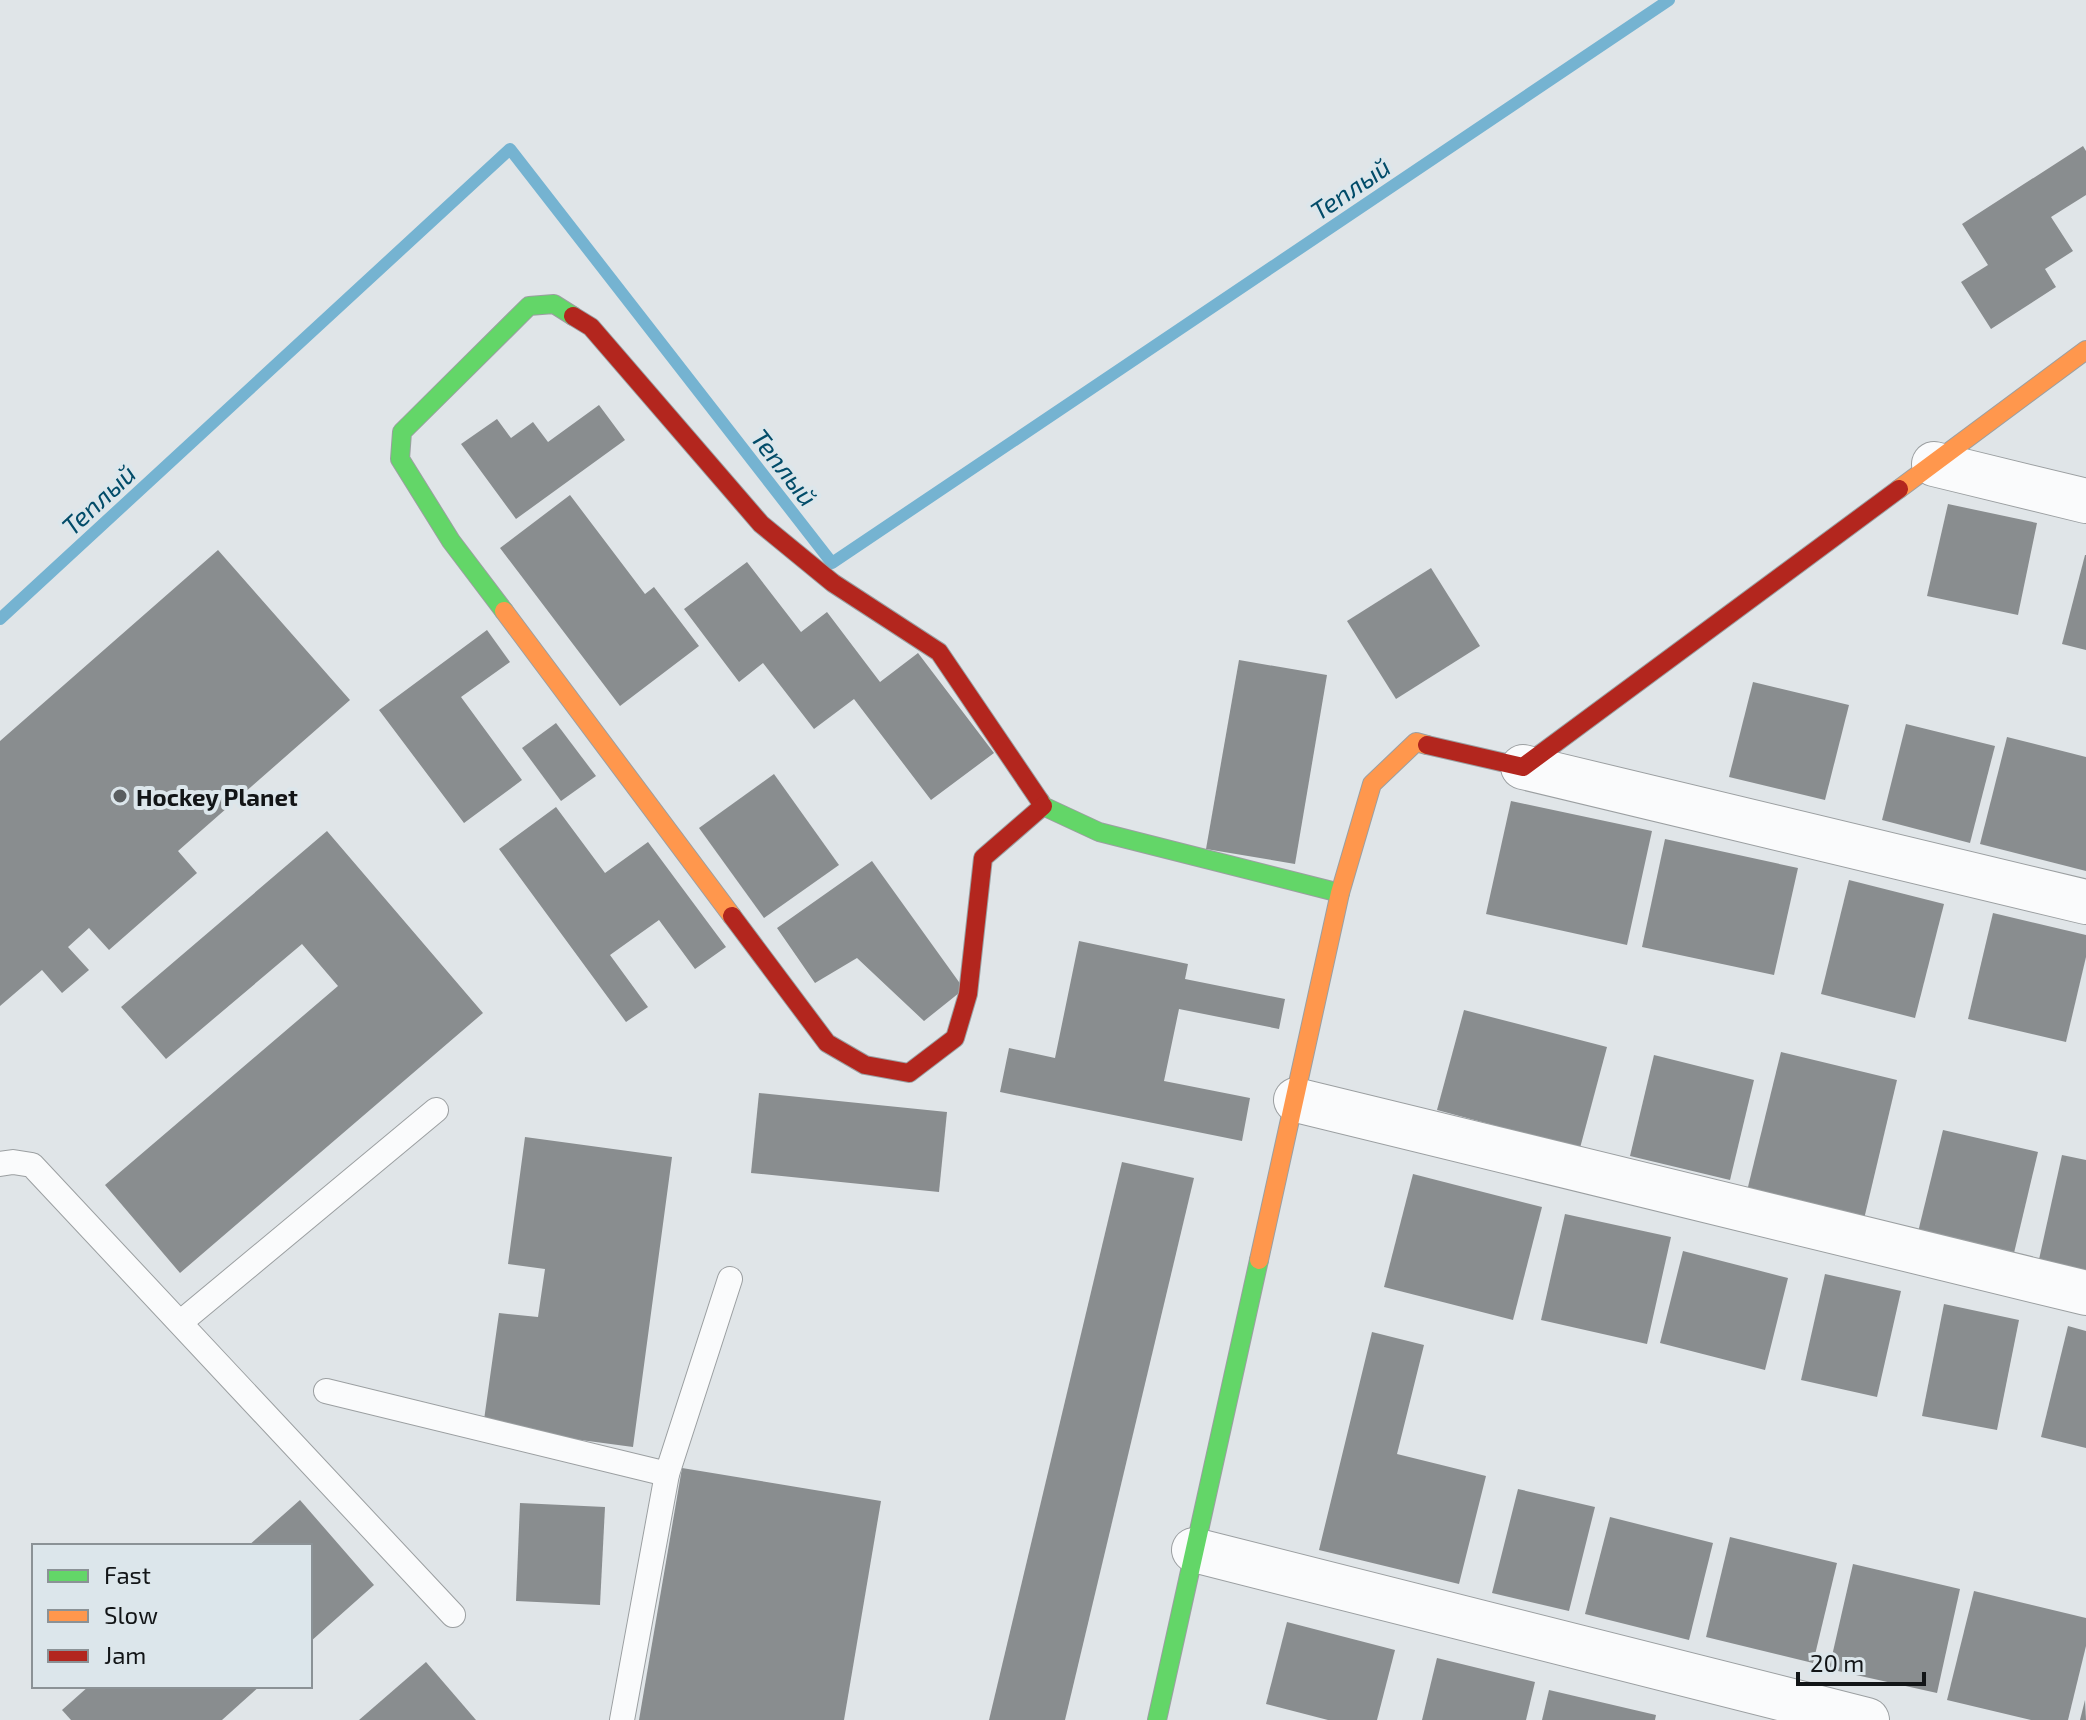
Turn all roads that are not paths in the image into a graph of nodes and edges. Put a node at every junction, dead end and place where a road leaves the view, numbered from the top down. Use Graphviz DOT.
graph roads {
  1 [pos="2086,350"];
  2 [pos="1934,464"];
  3 [pos="2086,501"];
  4 [pos="1523,767"];
  5 [pos="1043,806"];
  6 [pos="1340,893"];
  7 [pos="2086,902"];
  8 [pos="1296,1100"];
  9 [pos="436,1110"];
  10 [pos="0,1164"];
  11 [pos="730,1279"];
  12 [pos="2086,1293"];
  13 [pos="181,1322"];
  14 [pos="326,1391"];
  15 [pos="667,1474"];
  16 [pos="1194,1550"];
  17 [pos="453,1615"];
  18 [pos="622,1720"];
  19 [pos="1157,1720"];
  20 [pos="1867,1720"];
  1 -- 2 [label="street"];
  2 -- 3 [label="street"];
  2 -- 4 [label="street"];
  4 -- 6 [label="street"];
  4 -- 7 [label="street"];
  5 -- 5 [label="street"];
  5 -- 6 [label="street"];
  6 -- 8 [label="street"];
  8 -- 12 [label="street"];
  8 -- 16 [label="street"];
  9 -- 13 [label="lane"];
  10 -- 13 [label="lane"];
  11 -- 15 [label="lane"];
  13 -- 17 [label="lane"];
  14 -- 15 [label="lane"];
  15 -- 18 [label="lane"];
  16 -- 19 [label="street"];
  16 -- 20 [label="street"];
}
